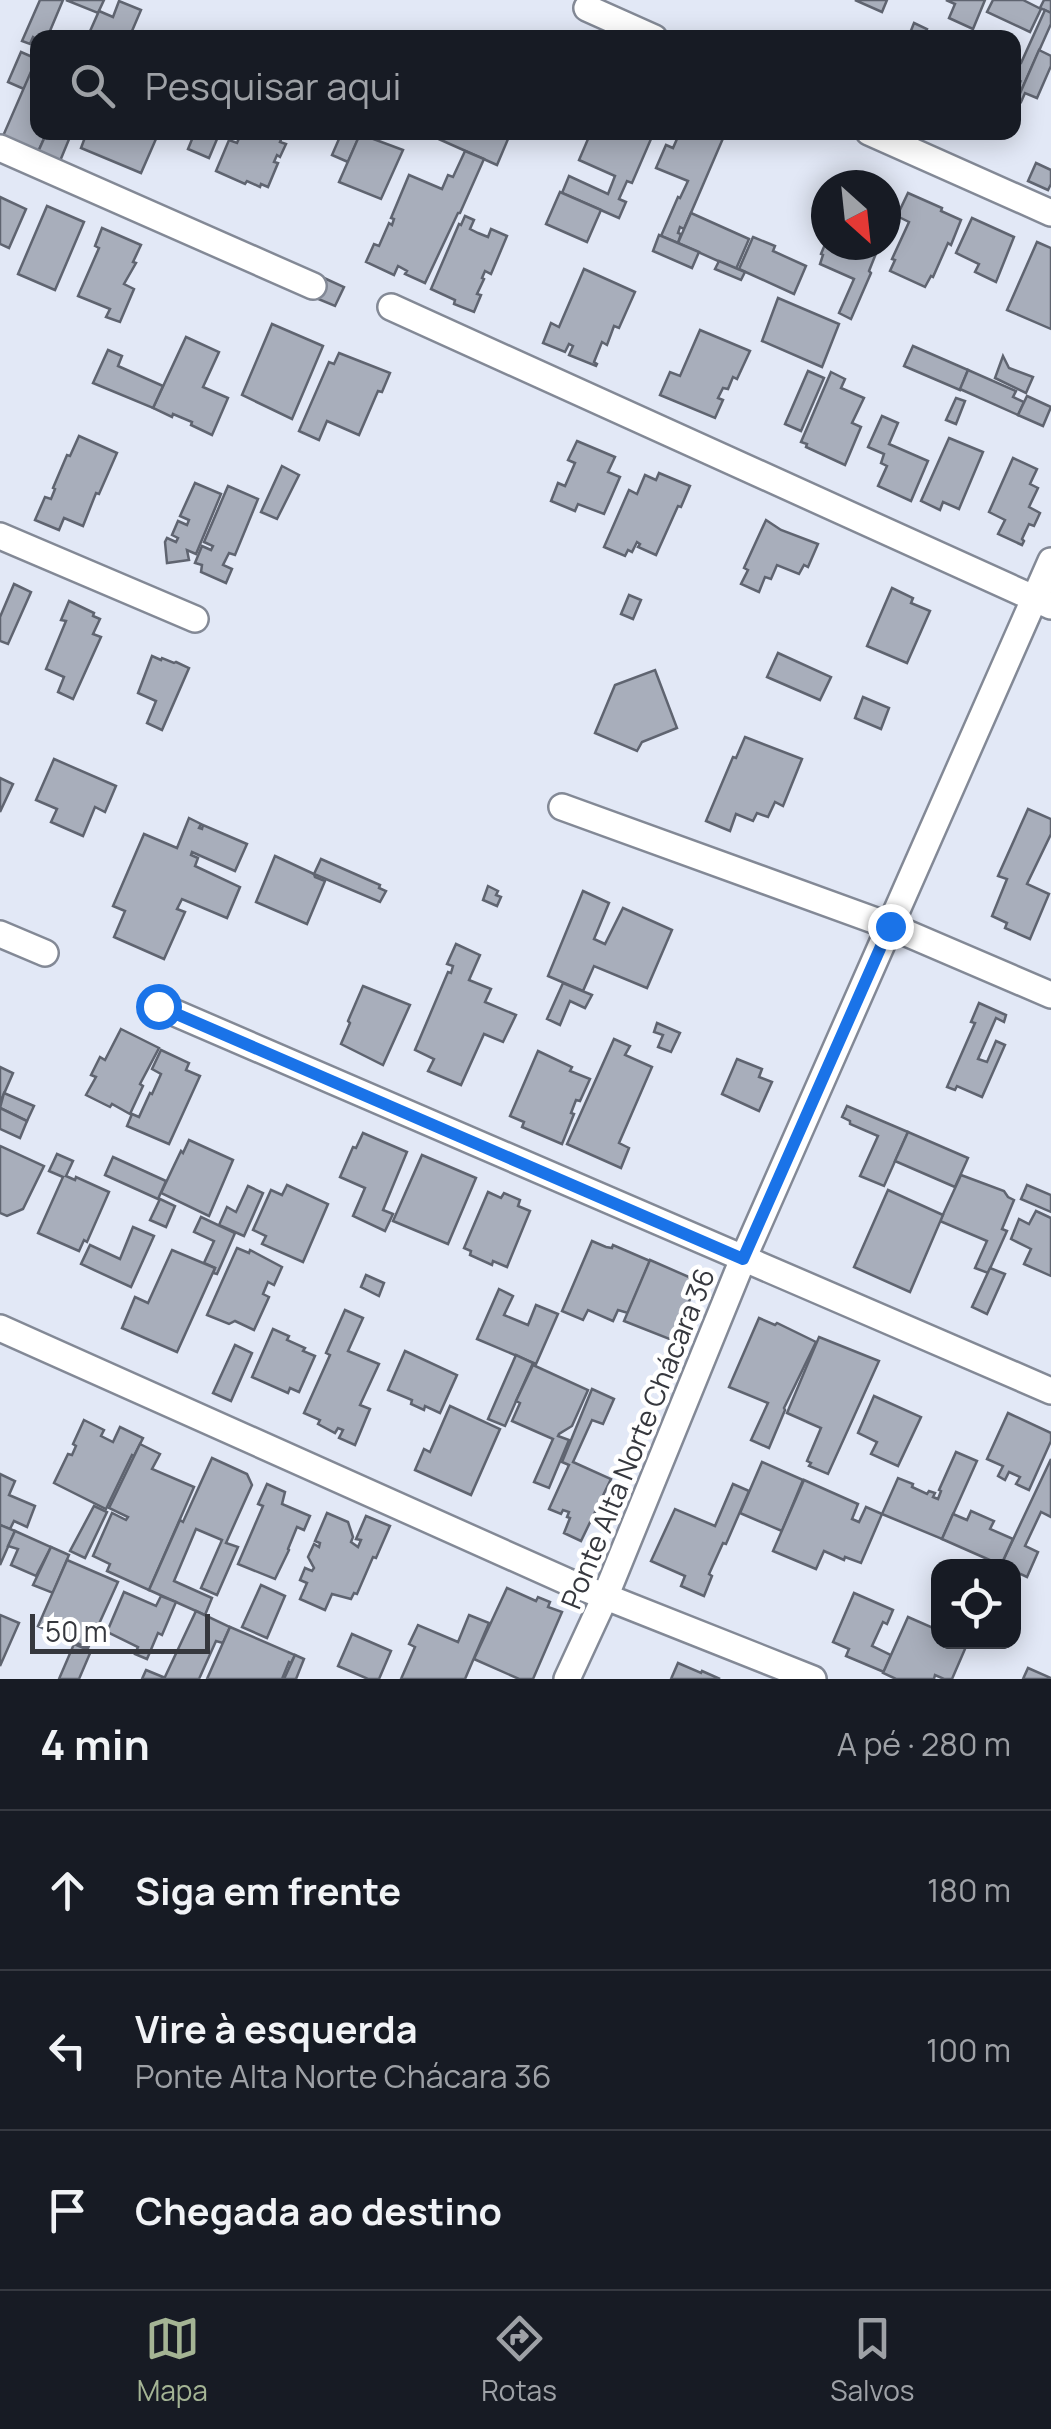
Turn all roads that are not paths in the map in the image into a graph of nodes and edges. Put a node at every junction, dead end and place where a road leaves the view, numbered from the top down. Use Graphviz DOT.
graph roads {
  1 [pos="587,8"];
  2 [pos="636,30"];
  3 [pos="887,140"];
  4 [pos="0,148"];
  5 [pos="1051,213"];
  6 [pos="313,286"];
  7 [pos="391,307"];
  8 [pos="0,536"];
  9 [pos="1051,561"];
  10 [pos="1043,602"];
  11 [pos="195,618"];
  12 [pos="562,808"];
  13 [pos="890,926"];
  14 [pos="0,934"];
  15 [pos="45,953"];
  16 [pos="1051,995"];
  17 [pos="158,1006"];
  18 [pos="743,1259"];
  19 [pos="0,1328"];
  20 [pos="1051,1392"];
  21 [pos="605,1597"];
  22 [pos="567,1679"];
  23 [pos="813,1679"];
  1 -- 2 [label="street"];
  3 -- 5 [label="street"];
  4 -- 6 [label="street"];
  7 -- 10 [label="street"];
  8 -- 11 [label="street"];
  9 -- 10 [label="street, Ponte Alta Norte Chácara 36"];
  10 -- 13 [label="street, Ponte Alta Norte Chácara 36"];
  12 -- 13 [label="street"];
  13 -- 16 [label="street"];
  13 -- 18 [label="street, Ponte Alta Norte Chácara 36"];
  14 -- 15 [label="street"];
  17 -- 18 [label="street"];
  18 -- 20 [label="street"];
  18 -- 21 [label="street, Ponte Alta Norte Chácara 36"];
  19 -- 21 [label="street"];
  21 -- 22 [label="street, Ponte Alta Norte Chácara 36"];
  21 -- 23 [label="street"];
}
